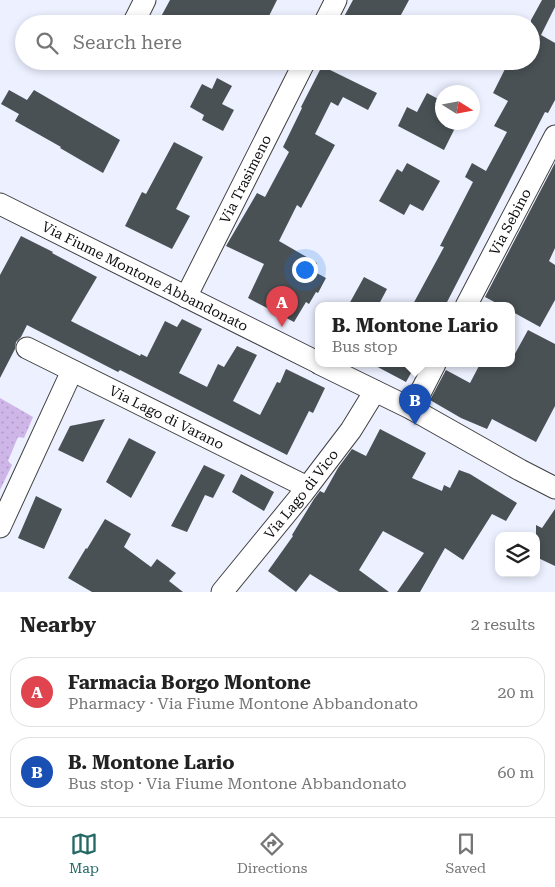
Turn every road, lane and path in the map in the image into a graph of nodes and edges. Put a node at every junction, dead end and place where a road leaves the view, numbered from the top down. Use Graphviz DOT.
graph roads {
  1 [pos="145,0"];
  2 [pos="336,0"];
  3 [pos="138,15"];
  4 [pos="328,15"];
  5 [pos="300,70"];
  6 [pos="555,136"];
  7 [pos="0,204"];
  8 [pos="186,297"];
  9 [pos="468,302"];
  10 [pos="26,348"];
  11 [pos="315,361"];
  12 [pos="328,367"];
  13 [pos="433,367"];
  14 [pos="72,371"];
  15 [pos="375,391"];
  16 [pos="412,409"];
  17 [pos="553,481"];
  18 [pos="307,487"];
  19 [pos="0,526"];
  20 [pos="222,592"];
  1 -- 3 [label="street"];
  2 -- 4 [label="street"];
  5 -- 8 [label="street, Via Trasimeno"];
  6 -- 9 [label="street, Via Sebino"];
  7 -- 8 [label="street, Via Fiume Montone Abbandonato"];
  8 -- 11 [label="street, Via Fiume Montone Abbandonato"];
  10 -- 14 [label="street, Via Lago di Varano"];
  12 -- 15 [label="street, Via Fiume Montone Abbandonato"];
  13 -- 16 [label="street"];
  14 -- 18 [label="street, Via Lago di Varano"];
  14 -- 19 [label="street"];
  15 -- 16 [label="street, Via Fiume Montone Abbandonato"];
  15 -- 18 [label="street, Via Lago di Vico"];
  16 -- 17 [label="street, Via Fiume Montone Abbandonato"];
  18 -- 20 [label="street, Via Lago di Vico"];
}
